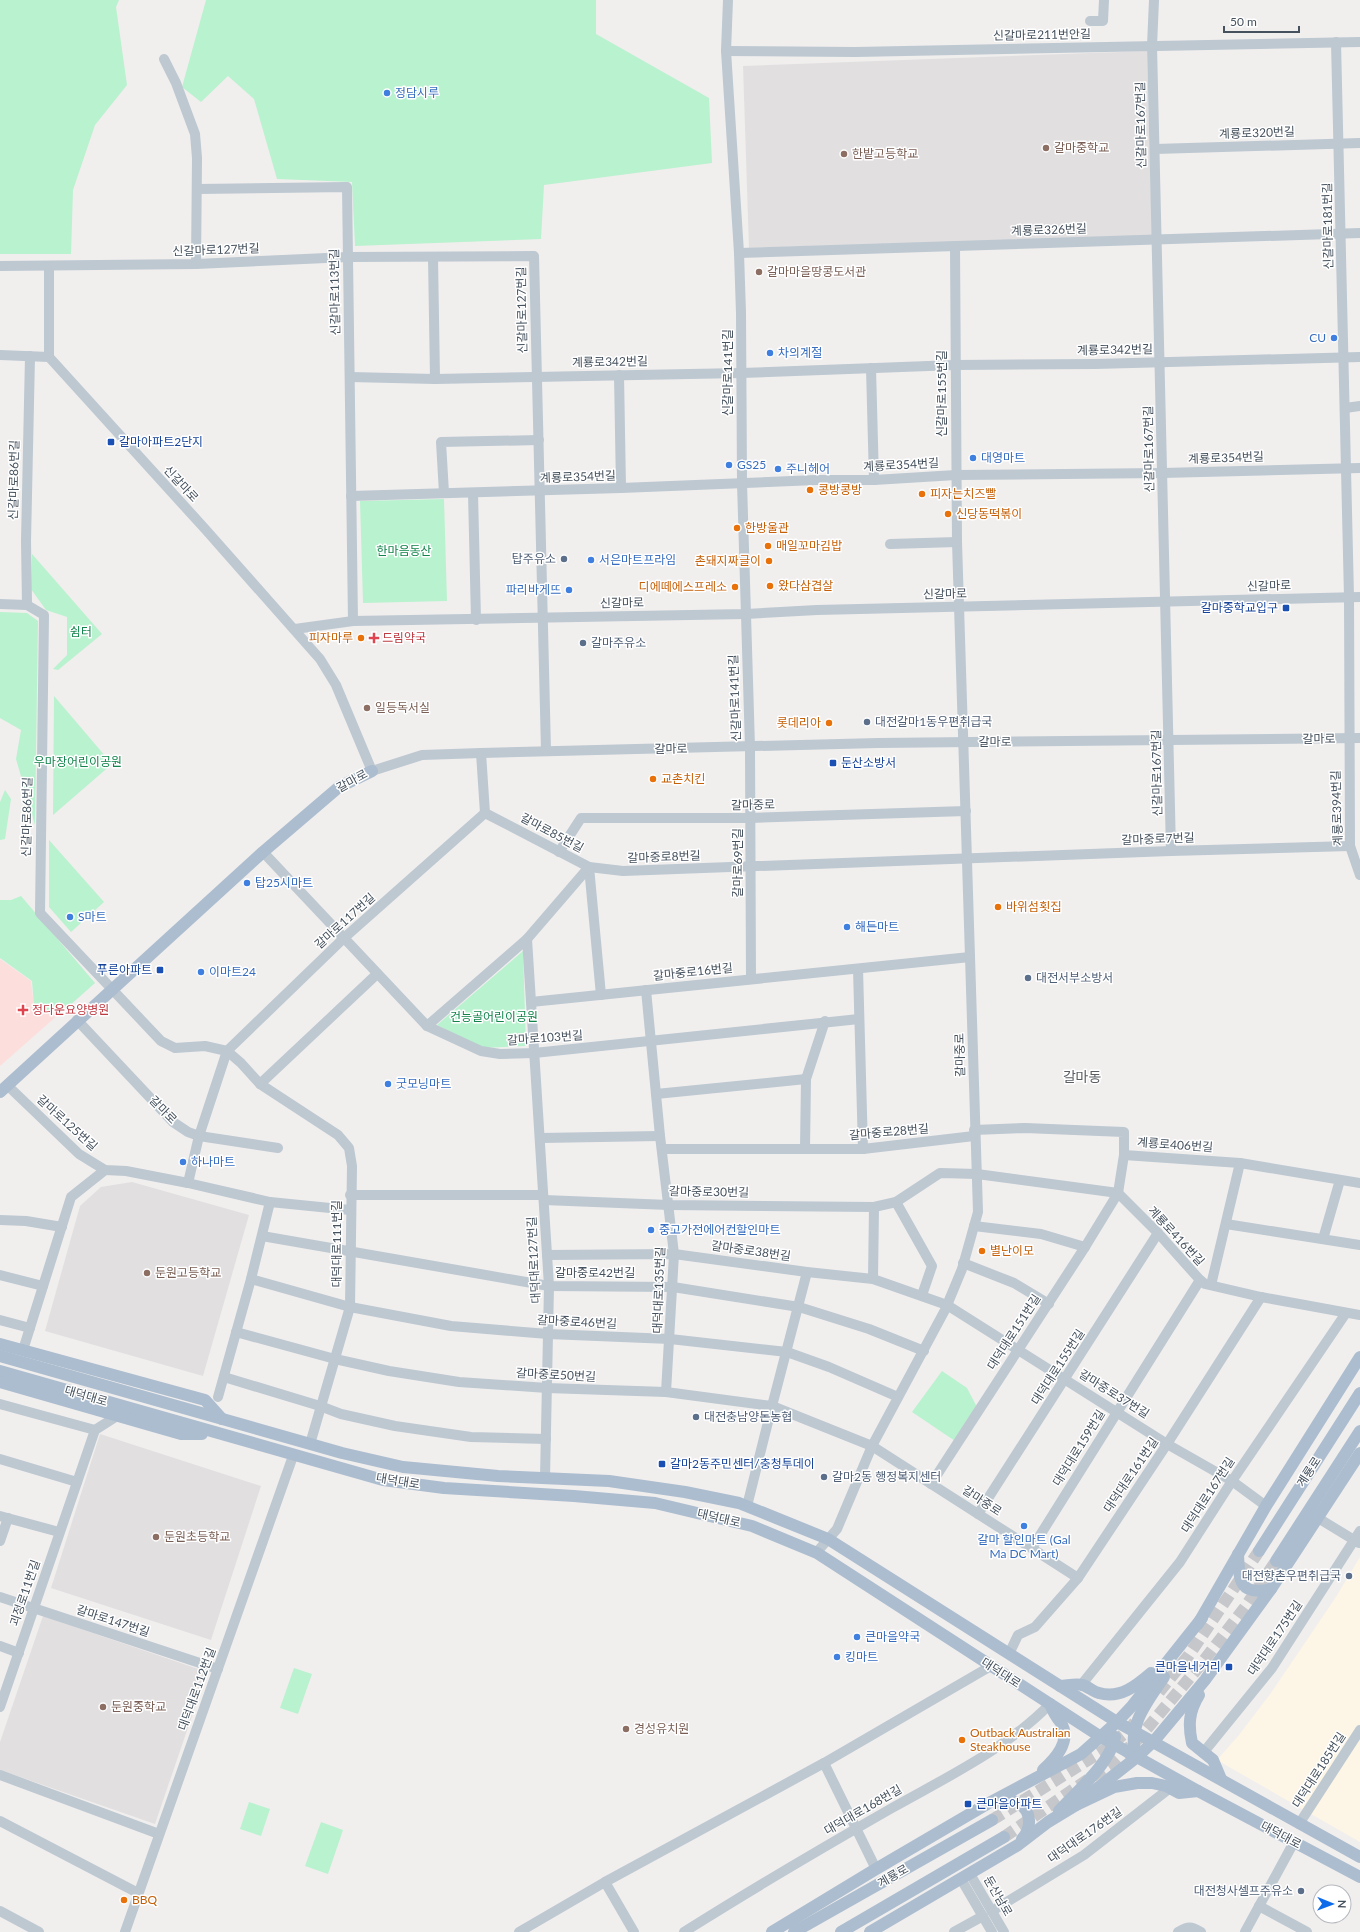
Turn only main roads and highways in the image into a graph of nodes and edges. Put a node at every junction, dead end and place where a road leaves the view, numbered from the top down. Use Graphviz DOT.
graph roads {
  1 [pos="372,771"];
  2 [pos="4,1089"];
  3 [pos="0,1344"];
  4 [pos="0,1356"];
  5 [pos="1360,1357"];
  6 [pos="0,1371"];
  7 [pos="139,1381"];
  8 [pos="0,1382"];
  9 [pos="99,1384"];
  10 [pos="1360,1393"];
  11 [pos="222,1419"];
  12 [pos="1360,1431"];
  13 [pos="216,1434"];
  14 [pos="1360,1453"];
  15 [pos="1259,1551"];
  16 [pos="1238,1553"];
  17 [pos="1276,1561"];
  18 [pos="1271,1589"];
  19 [pos="1202,1618"];
  20 [pos="1171,1658"];
  21 [pos="1205,1680"];
  22 [pos="1060,1686"];
  23 [pos="1050,1704"];
  24 [pos="1117,1722"];
  25 [pos="1133,1731"];
  26 [pos="1102,1737"];
  27 [pos="1154,1742"];
  28 [pos="1114,1744"];
  29 [pos="1137,1757"];
  30 [pos="1035,1779"];
  31 [pos="1221,1779"];
  32 [pos="1198,1791"];
  33 [pos="987,1804"];
  34 [pos="1076,1805"];
  35 [pos="992,1820"];
  36 [pos="1048,1822"];
  37 [pos="1004,1837"];
  38 [pos="1018,1845"];
  39 [pos="1360,1857"];
  40 [pos="1360,1877"];
  41 [pos="772,1932"];
  42 [pos="794,1932"];
  43 [pos="840,1932"];
  44 [pos="870,1932"];
  1 -- 2 [label="main road, 갈마로"];
  3 -- 7 [label="main road"];
  4 -- 9 [label="main road, 대덕대로"];
  5 -- 16 [label="main road"];
  6 -- 13 [label="main road, 대덕대로"];
  7 -- 9 [label="main road"];
  7 -- 11 [label="main road"];
  8 -- 13 [label="main road"];
  9 -- 11 [label="main road, 대덕대로"];
  10 -- 15 [label="main road, 계룡로"];
  11 -- 22 [label="main road, 대덕대로"];
  12 -- 17 [label="main road, 계룡로"];
  13 -- 23 [label="main road, 대덕대로"];
  14 -- 18 [label="main road"];
  16 -- 18 [label="main road"];
  16 -- 19 [label="main road"];
  18 -- 21 [label="main road"];
  19 -- 20 [label="main road"];
  19 -- 25 [label="main road"];
  20 -- 22 [label="main road"];
  20 -- 24 [label="main road"];
  21 -- 27 [label="main road"];
  21 -- 31 [label="main road"];
  22 -- 24 [label="main road, 대덕대로"];
  23 -- 26 [label="main road, 대덕대로"];
  23 -- 30 [label="main road"];
  24 -- 25 [label="main road, 대덕대로"];
  24 -- 26 [label="main road"];
  24 -- 28 [label="main road"];
  25 -- 27 [label="main road, 대덕대로"];
  25 -- 29 [label="main road"];
  26 -- 28 [label="main road, 대덕대로"];
  26 -- 30 [label="main road"];
  27 -- 29 [label="main road"];
  27 -- 31 [label="main road, 대덕대로"];
  28 -- 29 [label="main road, 대덕대로"];
  28 -- 36 [label="main road"];
  29 -- 32 [label="main road, 대덕대로"];
  29 -- 34 [label="main road"];
  30 -- 33 [label="main road"];
  31 -- 39 [label="main road, 대덕대로"];
  32 -- 34 [label="main road"];
  32 -- 40 [label="main road, 대덕대로"];
  33 -- 38 [label="main road"];
  33 -- 41 [label="main road"];
  34 -- 36 [label="main road"];
  35 -- 42 [label="main road, 계룡로"];
  36 -- 38 [label="main road"];
  37 -- 43 [label="main road, 계룡로"];
  38 -- 44 [label="main road"];
}
